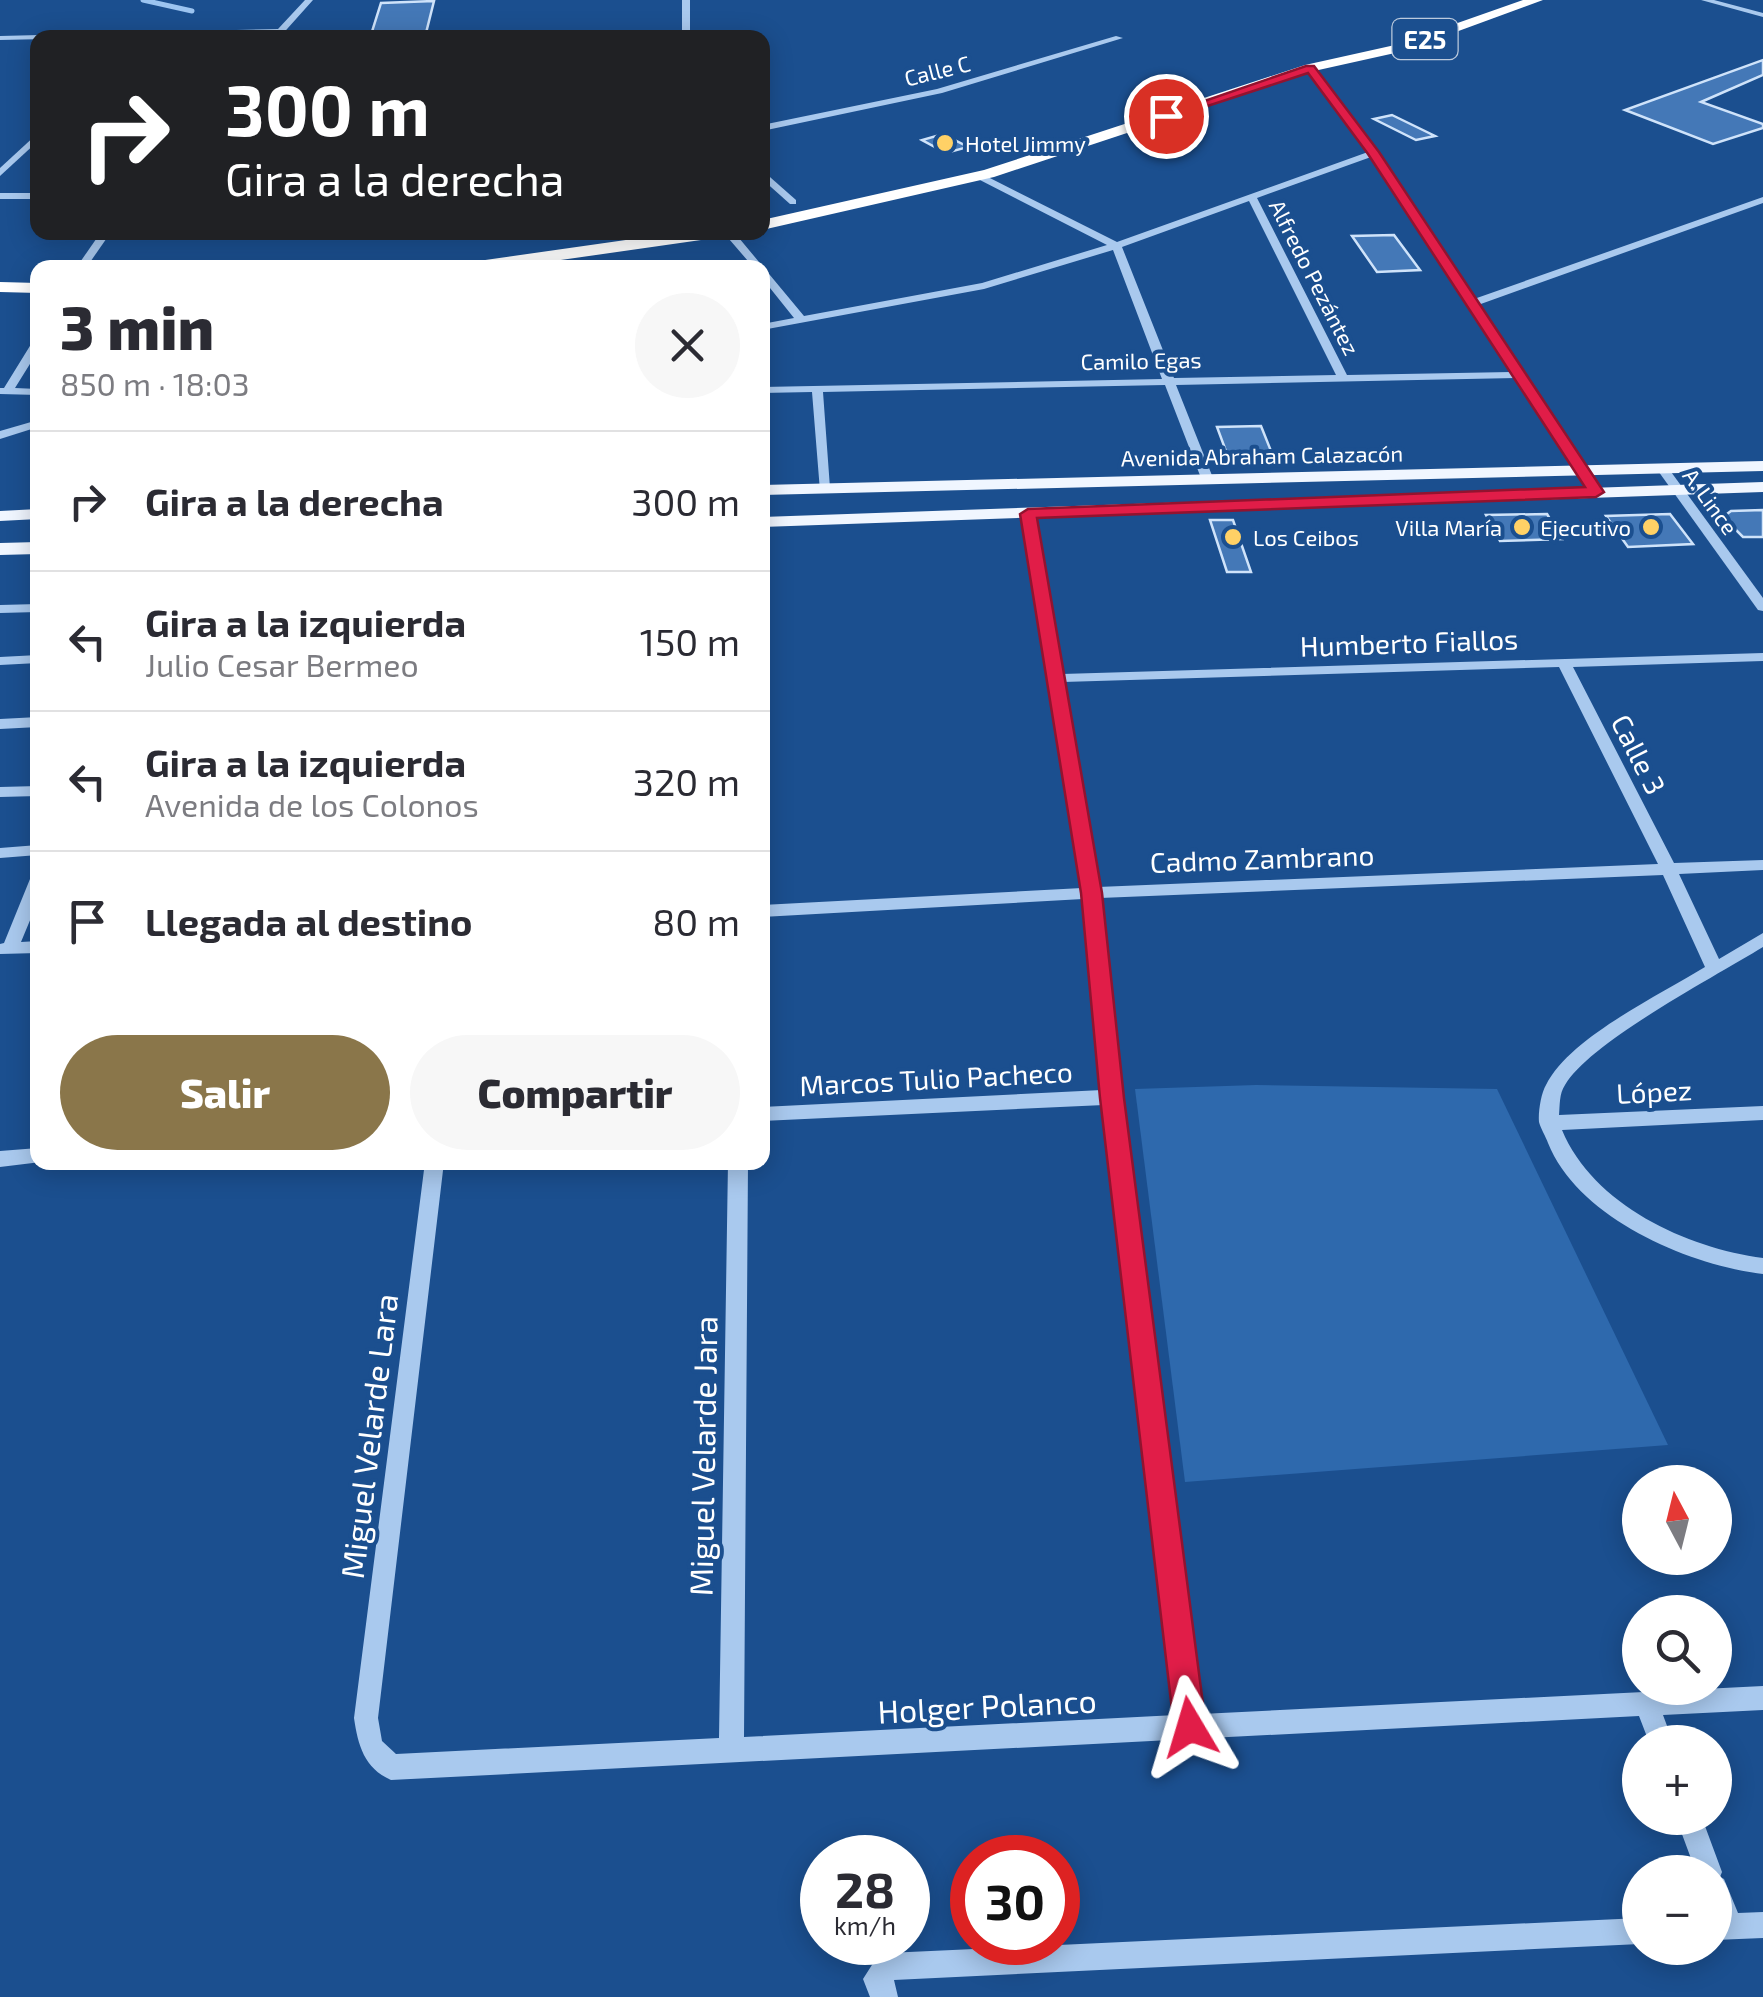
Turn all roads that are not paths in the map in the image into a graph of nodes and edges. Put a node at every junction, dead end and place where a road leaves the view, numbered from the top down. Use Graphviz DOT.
graph roads {
  1 [pos="309,0"];
  2 [pos="686,0"];
  3 [pos="1488,0"];
  4 [pos="1536,0"];
  5 [pos="1705,0"];
  6 [pos="1451,12"];
  7 [pos="1763,16"];
  8 [pos="282,30"];
  9 [pos="686,30"];
  10 [pos="1386,34"];
  11 [pos="0,38"];
  12 [pos="16,38"];
  13 [pos="30,38"];
  14 [pos="1119,38"];
  15 [pos="0,51"];
  16 [pos="1310,68"];
  17 [pos="770,126"];
  18 [pos="30,144"];
  19 [pos="1373,152"];
  20 [pos="0,173"];
  21 [pos="979,176"];
  22 [pos="770,180"];
  23 [pos="0,196"];
  24 [pos="30,196"];
  25 [pos="1251,196"];
  26 [pos="1763,200"];
  27 [pos="793,202"];
  28 [pos="770,223"];
  29 [pos="667,240"];
  30 [pos="733,240"];
  31 [pos="1116,246"];
  32 [pos="522,260"];
  33 [pos="752,260"];
  34 [pos="770,280"];
  35 [pos="0,287"];
  36 [pos="30,288"];
  37 [pos="1473,304"];
  38 [pos="802,321"];
  39 [pos="770,326"];
  40 [pos="30,352"];
  41 [pos="1520,374"];
  42 [pos="1342,376"];
  43 [pos="1169,380"];
  44 [pos="817,388"];
  45 [pos="770,390"];
  46 [pos="4,391"];
  47 [pos="30,392"];
  48 [pos="30,426"];
  49 [pos="0,435"];
  50 [pos="1763,466"];
  51 [pos="1662,468"];
  52 [pos="1581,469"];
  53 [pos="1208,478"];
  54 [pos="1763,486"];
  55 [pos="824,488"];
  56 [pos="1677,489"];
  57 [pos="770,490"];
  58 [pos="1596,492"];
  59 [pos="30,514"];
  60 [pos="1028,514"];
  61 [pos="0,516"];
  62 [pos="770,522"];
  63 [pos="30,548"];
  64 [pos="0,549"];
  65 [pos="1763,607"];
  66 [pos="30,608"];
  67 [pos="0,610"];
  68 [pos="1763,656"];
  69 [pos="30,659"];
  70 [pos="0,661"];
  71 [pos="1564,663"];
  72 [pos="1056,678"];
  73 [pos="30,722"];
  74 [pos="0,724"];
  75 [pos="30,791"];
  76 [pos="0,792"];
  77 [pos="30,850"];
  78 [pos="0,852"];
  79 [pos="1763,866"];
  80 [pos="1670,869"];
  81 [pos="1092,893"];
  82 [pos="30,895"];
  83 [pos="770,911"];
  84 [pos="1763,939"];
  85 [pos="30,947"];
  86 [pos="5,948"];
  87 [pos="1715,969"];
  88 [pos="1112,1098"];
  89 [pos="1763,1113"];
  90 [pos="770,1114"];
  91 [pos="1548,1123"];
  92 [pos="30,1157"];
  93 [pos="0,1159"];
  94 [pos="434,1170"];
  95 [pos="738,1170"];
  96 [pos="1763,1266"];
  97 [pos="1763,1698"];
  98 [pos="1732,1700"];
  99 [pos="1626,1705"];
  100 [pos="366,1718"];
  101 [pos="1190,1727"];
  102 [pos="731,1750"];
  103 [pos="1763,1925"];
  104 [pos="1732,1927"];
  105 [pos="1622,1932"];
  106 [pos="883,1996"];
  1 -- 8 [label="street"];
  2 -- 9 [label="street"];
  3 -- 6 [label="highway, E25"];
  4 -- 16 [label="highway, E25"];
  5 -- 7 [label="street"];
  10 -- 16 [label="highway, E25"];
  11 -- 12 [label="street"];
  12 -- 13 [label="street"];
  12 -- 15 [label="street"];
  14 -- 17 [label="street, Calle C"];
  16 -- 19 [label="street"];
  16 -- 21 [label="highway, E25"];
  18 -- 20 [label="street"];
  19 -- 25 [label="street"];
  19 -- 37 [label="street"];
  21 -- 28 [label="highway, E25"];
  21 -- 31 [label="street"];
  22 -- 27 [label="street"];
  23 -- 24 [label="street"];
  25 -- 31 [label="street"];
  25 -- 42 [label="street, Alfredo Pezántez"];
  26 -- 37 [label="street"];
  29 -- 32 [label="highway"];
  30 -- 33 [label="street"];
  31 -- 38 [label="street"];
  31 -- 43 [label="street"];
  34 -- 38 [label="street"];
  35 -- 36 [label="highway"];
  37 -- 41 [label="street"];
  38 -- 39 [label="street"];
  40 -- 46 [label="street"];
  41 -- 42 [label="street, Camilo Egas"];
  41 -- 52 [label="street"];
  42 -- 43 [label="street, Camilo Egas"];
  43 -- 44 [label="street, Camilo Egas"];
  43 -- 53 [label="street"];
  44 -- 45 [label="street, Camilo Egas"];
  44 -- 55 [label="street"];
  46 -- 47 [label="street"];
  48 -- 49 [label="street"];
  50 -- 51 [label="main road, Avenida Abraham Calazacón"];
  51 -- 52 [label="main road, Avenida Abraham Calazacón"];
  51 -- 56 [label="street, A. Lince"];
  52 -- 53 [label="main road, Avenida Abraham Calazacón"];
  52 -- 58 [label="street"];
  53 -- 55 [label="main road, Avenida Abraham Calazacón"];
  54 -- 56 [label="main road, Avenida Abraham Calazacón"];
  55 -- 57 [label="main road, Avenida Abraham Calazacón"];
  56 -- 58 [label="main road, Avenida Abraham Calazacón"];
  56 -- 65 [label="street, A. Lince"];
  58 -- 60 [label="main road, Avenida Abraham Calazacón"];
  59 -- 61 [label="main road"];
  60 -- 62 [label="main road, Avenida Abraham Calazacón"];
  60 -- 72 [label="street"];
  63 -- 64 [label="main road"];
  66 -- 67 [label="street"];
  68 -- 71 [label="street, Humberto Fiallos"];
  69 -- 70 [label="street"];
  71 -- 72 [label="street, Humberto Fiallos"];
  71 -- 80 [label="street, Calle 3"];
  72 -- 81 [label="street"];
  73 -- 74 [label="street"];
  75 -- 76 [label="street"];
  77 -- 78 [label="street"];
  79 -- 80 [label="street, Cadmo Zambrano"];
  80 -- 81 [label="street, Cadmo Zambrano"];
  80 -- 87 [label="street, Calle 3"];
  81 -- 83 [label="street, Cadmo Zambrano"];
  81 -- 88 [label="street"];
  82 -- 86 [label="street"];
  84 -- 87 [label="street"];
  85 -- 86 [label="street"];
  87 -- 91 [label="street"];
  88 -- 90 [label="street, Marcos Tulio Pacheco"];
  88 -- 101 [label="street"];
  89 -- 91 [label="street, López"];
  91 -- 96 [label="street"];
  92 -- 93 [label="street"];
  94 -- 100 [label="street, Miguel Velarde Lara"];
  95 -- 102 [label="street, Miguel Velarde Jara"];
  97 -- 98 [label="street, Holger Polanco"];
  99 -- 101 [label="street, Holger Polanco"];
  100 -- 102 [label="street, Holger Polanco"];
  101 -- 102 [label="street, Holger Polanco"];
  103 -- 104 [label="street"];
  105 -- 106 [label="street"];
}
